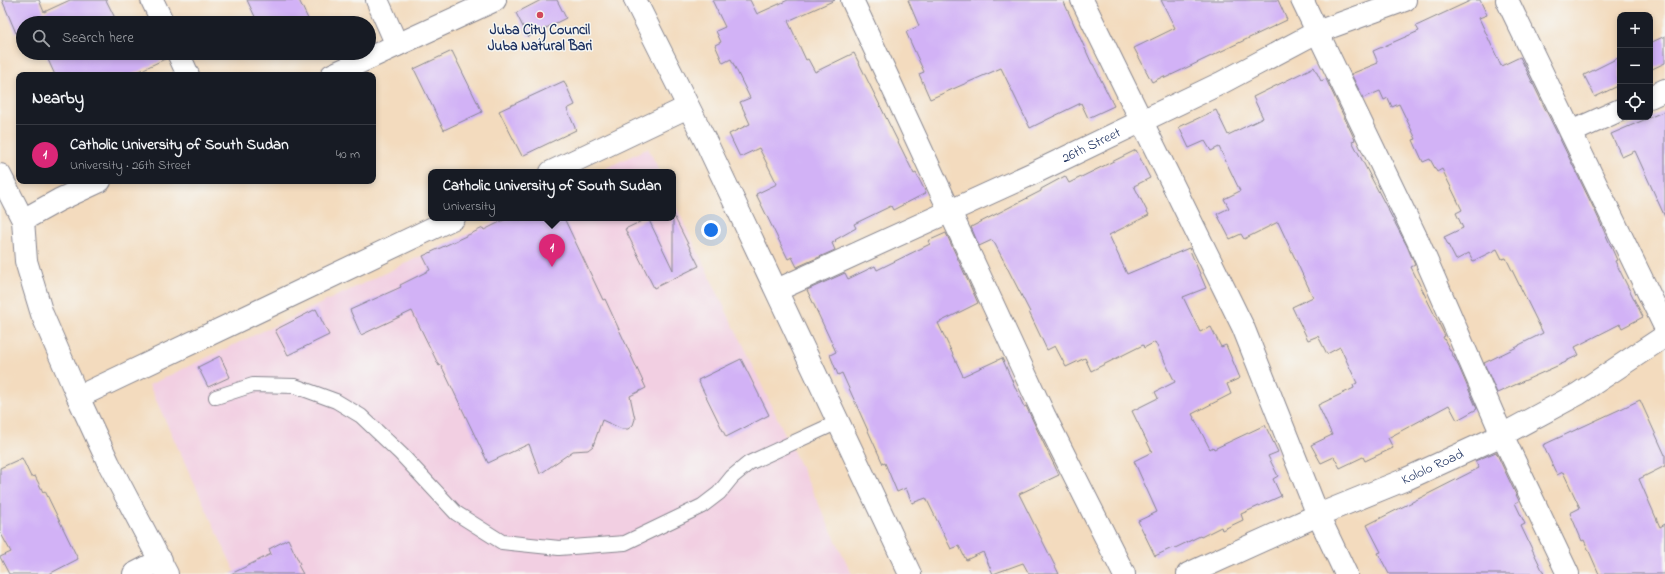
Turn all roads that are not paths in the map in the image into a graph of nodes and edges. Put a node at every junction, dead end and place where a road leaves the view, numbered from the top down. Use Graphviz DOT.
graph roads {
  1 [pos="152,0"];
  2 [pos="377,0"];
  3 [pos="495,0"];
  4 [pos="635,0"];
  5 [pos="852,0"];
  6 [pos="1082,0"];
  7 [pos="1302,0"];
  8 [pos="1405,0"];
  9 [pos="1507,0"];
  10 [pos="160,16"];
  11 [pos="1317,32"];
  12 [pos="398,45"];
  13 [pos="376,55"];
  14 [pos="181,60"];
  15 [pos="365,60"];
  16 [pos="187,72"];
  17 [pos="339,72"];
  18 [pos="1665,90"];
  19 [pos="1653,96"];
  20 [pos="688,106"];
  21 [pos="1617,111"];
  22 [pos="1142,121"];
  23 [pos="1571,132"];
  24 [pos="557,169"];
  25 [pos="0,175"];
  26 [pos="94,184"];
  27 [pos="949,211"];
  28 [pos="23,220"];
  29 [pos="448,221"];
  30 [pos="777,290"];
  31 [pos="1665,327"];
  32 [pos="1665,336"];
  33 [pos="78,397"];
  34 [pos="216,397"];
  35 [pos="838,422"];
  36 [pos="1502,435"];
  37 [pos="1318,514"];
  38 [pos="164,567"];
  39 [pos="134,574"];
  40 [pos="910,574"];
  41 [pos="1124,574"];
  42 [pos="1188,574"];
  43 [pos="1346,574"];
  44 [pos="1568,574"];
  1 -- 10 [label="street"];
  2 -- 12 [label="street"];
  3 -- 12 [label="street"];
  4 -- 20 [label="street"];
  5 -- 27 [label="street"];
  6 -- 22 [label="street"];
  7 -- 11 [label="street"];
  8 -- 11 [label="street, 26th Street"];
  9 -- 23 [label="street"];
  11 -- 22 [label="street, 26th Street"];
  11 -- 36 [label="street"];
  12 -- 13 [label="street"];
  14 -- 16 [label="street"];
  15 -- 17 [label="street"];
  18 -- 19 [label="street"];
  20 -- 24 [label="street"];
  20 -- 30 [label="street"];
  21 -- 23 [label="street"];
  22 -- 27 [label="street, 26th Street"];
  22 -- 37 [label="street"];
  23 -- 31 [label="street"];
  25 -- 28 [label="street"];
  26 -- 28 [label="street"];
  27 -- 30 [label="street, 26th Street"];
  27 -- 41 [label="street"];
  28 -- 33 [label="street"];
  29 -- 33 [label="street"];
  30 -- 35 [label="street"];
  32 -- 36 [label="street, Kololo Road"];
  33 -- 38 [label="street"];
  34 -- 35 [label="lane"];
  35 -- 40 [label="street"];
  36 -- 37 [label="street, Kololo Road"];
  36 -- 44 [label="street"];
  37 -- 42 [label="street, Kololo Road"];
  37 -- 43 [label="street"];
  38 -- 39 [label="street"];
}
